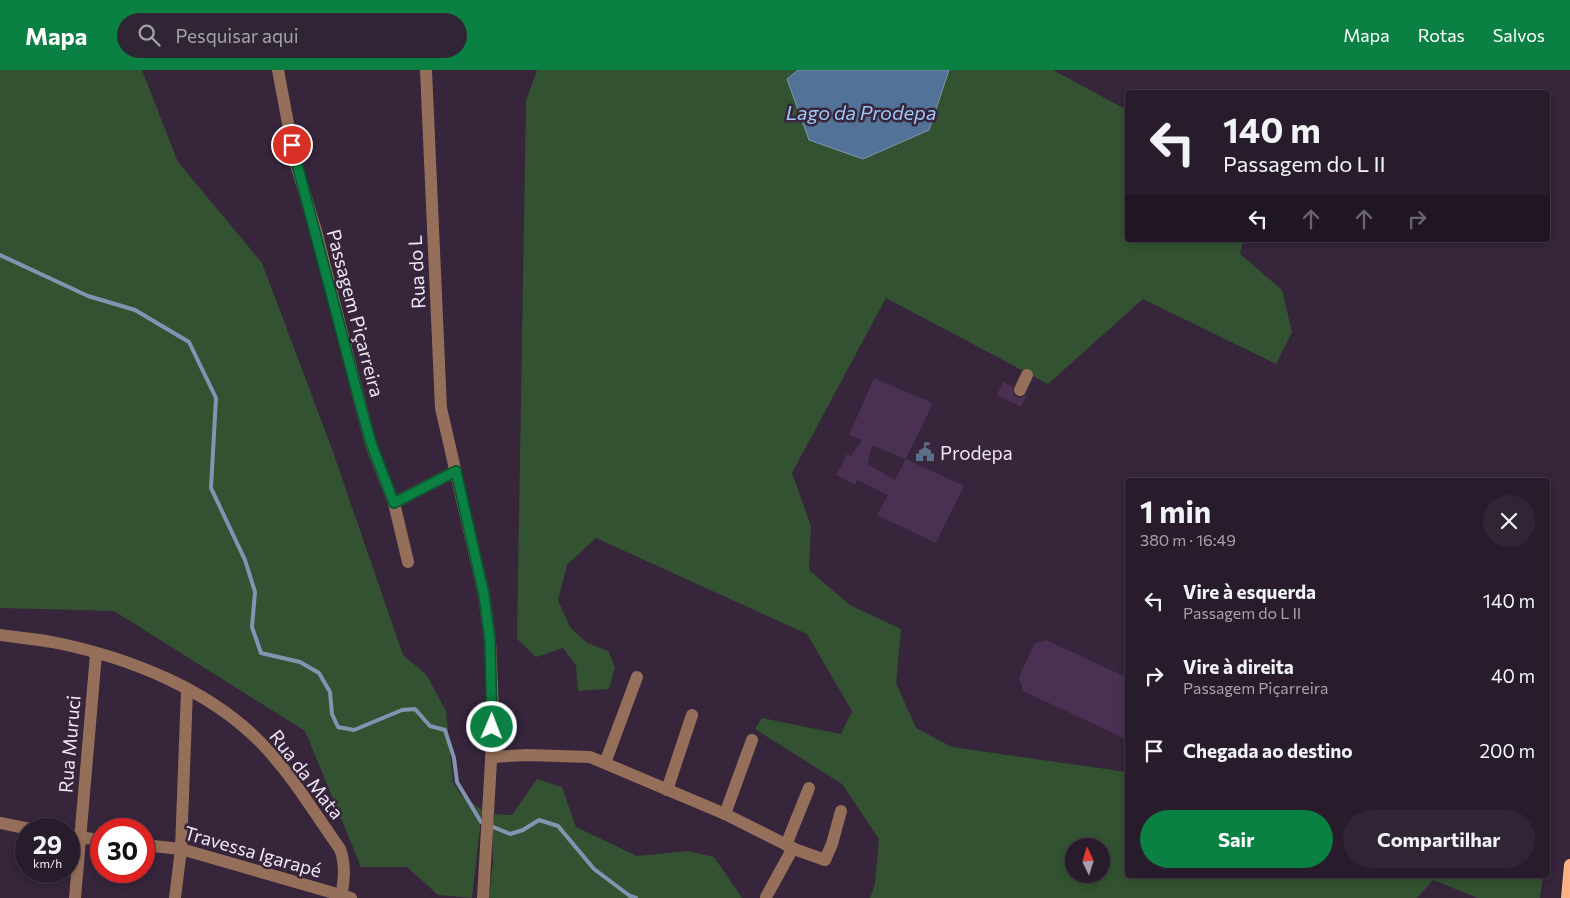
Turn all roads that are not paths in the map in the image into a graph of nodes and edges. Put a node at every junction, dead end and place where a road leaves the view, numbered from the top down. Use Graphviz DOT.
graph roads {
  1 [pos="278,70"];
  2 [pos="426,70"];
  3 [pos="1027,375"];
  4 [pos="1020,390"];
  5 [pos="456,471"];
  6 [pos="394,503"];
  7 [pos="408,562"];
  8 [pos="0,635"];
  9 [pos="96,654"];
  10 [pos="637,677"];
  11 [pos="187,690"];
  12 [pos="692,715"];
  13 [pos="752,740"];
  14 [pos="491,757"];
  15 [pos="605,763"];
  16 [pos="809,788"];
  17 [pos="667,790"];
  18 [pos="841,811"];
  19 [pos="725,814"];
  20 [pos="76,818"];
  21 [pos="0,823"];
  22 [pos="15,826"];
  23 [pos="155,846"];
  24 [pos="789,846"];
  25 [pos="181,849"];
  26 [pos="1570,865"];
  27 [pos="74,883"];
  28 [pos="345,897"];
  29 [pos="766,897"];
  30 [pos="74,898"];
  31 [pos="175,898"];
  32 [pos="483,898"];
  33 [pos="1568,898"];
  1 -- 6 [label="street, Passagem Piçarreira"];
  2 -- 5 [label="street, Rua do L"];
  3 -- 4 [label="street"];
  5 -- 6 [label="street"];
  5 -- 14 [label="street, Rua do L"];
  6 -- 7 [label="street, Passagem Piçarreira"];
  8 -- 9 [label="street, Rua da Mata"];
  9 -- 11 [label="street, Rua da Mata"];
  9 -- 20 [label="street, Rua Muruci"];
  10 -- 15 [label="street"];
  11 -- 25 [label="street"];
  11 -- 28 [label="street, Rua da Mata"];
  12 -- 17 [label="street"];
  13 -- 19 [label="street"];
  14 -- 15 [label="street"];
  14 -- 32 [label="street, Rua do L"];
  15 -- 17 [label="street"];
  16 -- 24 [label="street"];
  17 -- 19 [label="street"];
  18 -- 24 [label="street"];
  19 -- 24 [label="street"];
  21 -- 22 [label="street"];
  23 -- 25 [label="street, Travessa Igarapé"];
  24 -- 29 [label="street"];
  25 -- 28 [label="street, Travessa Igarapé"];
  25 -- 31 [label="street"];
  26 -- 33 [label="main road"];
  27 -- 30 [label="street, Rua Muruci"];
}
